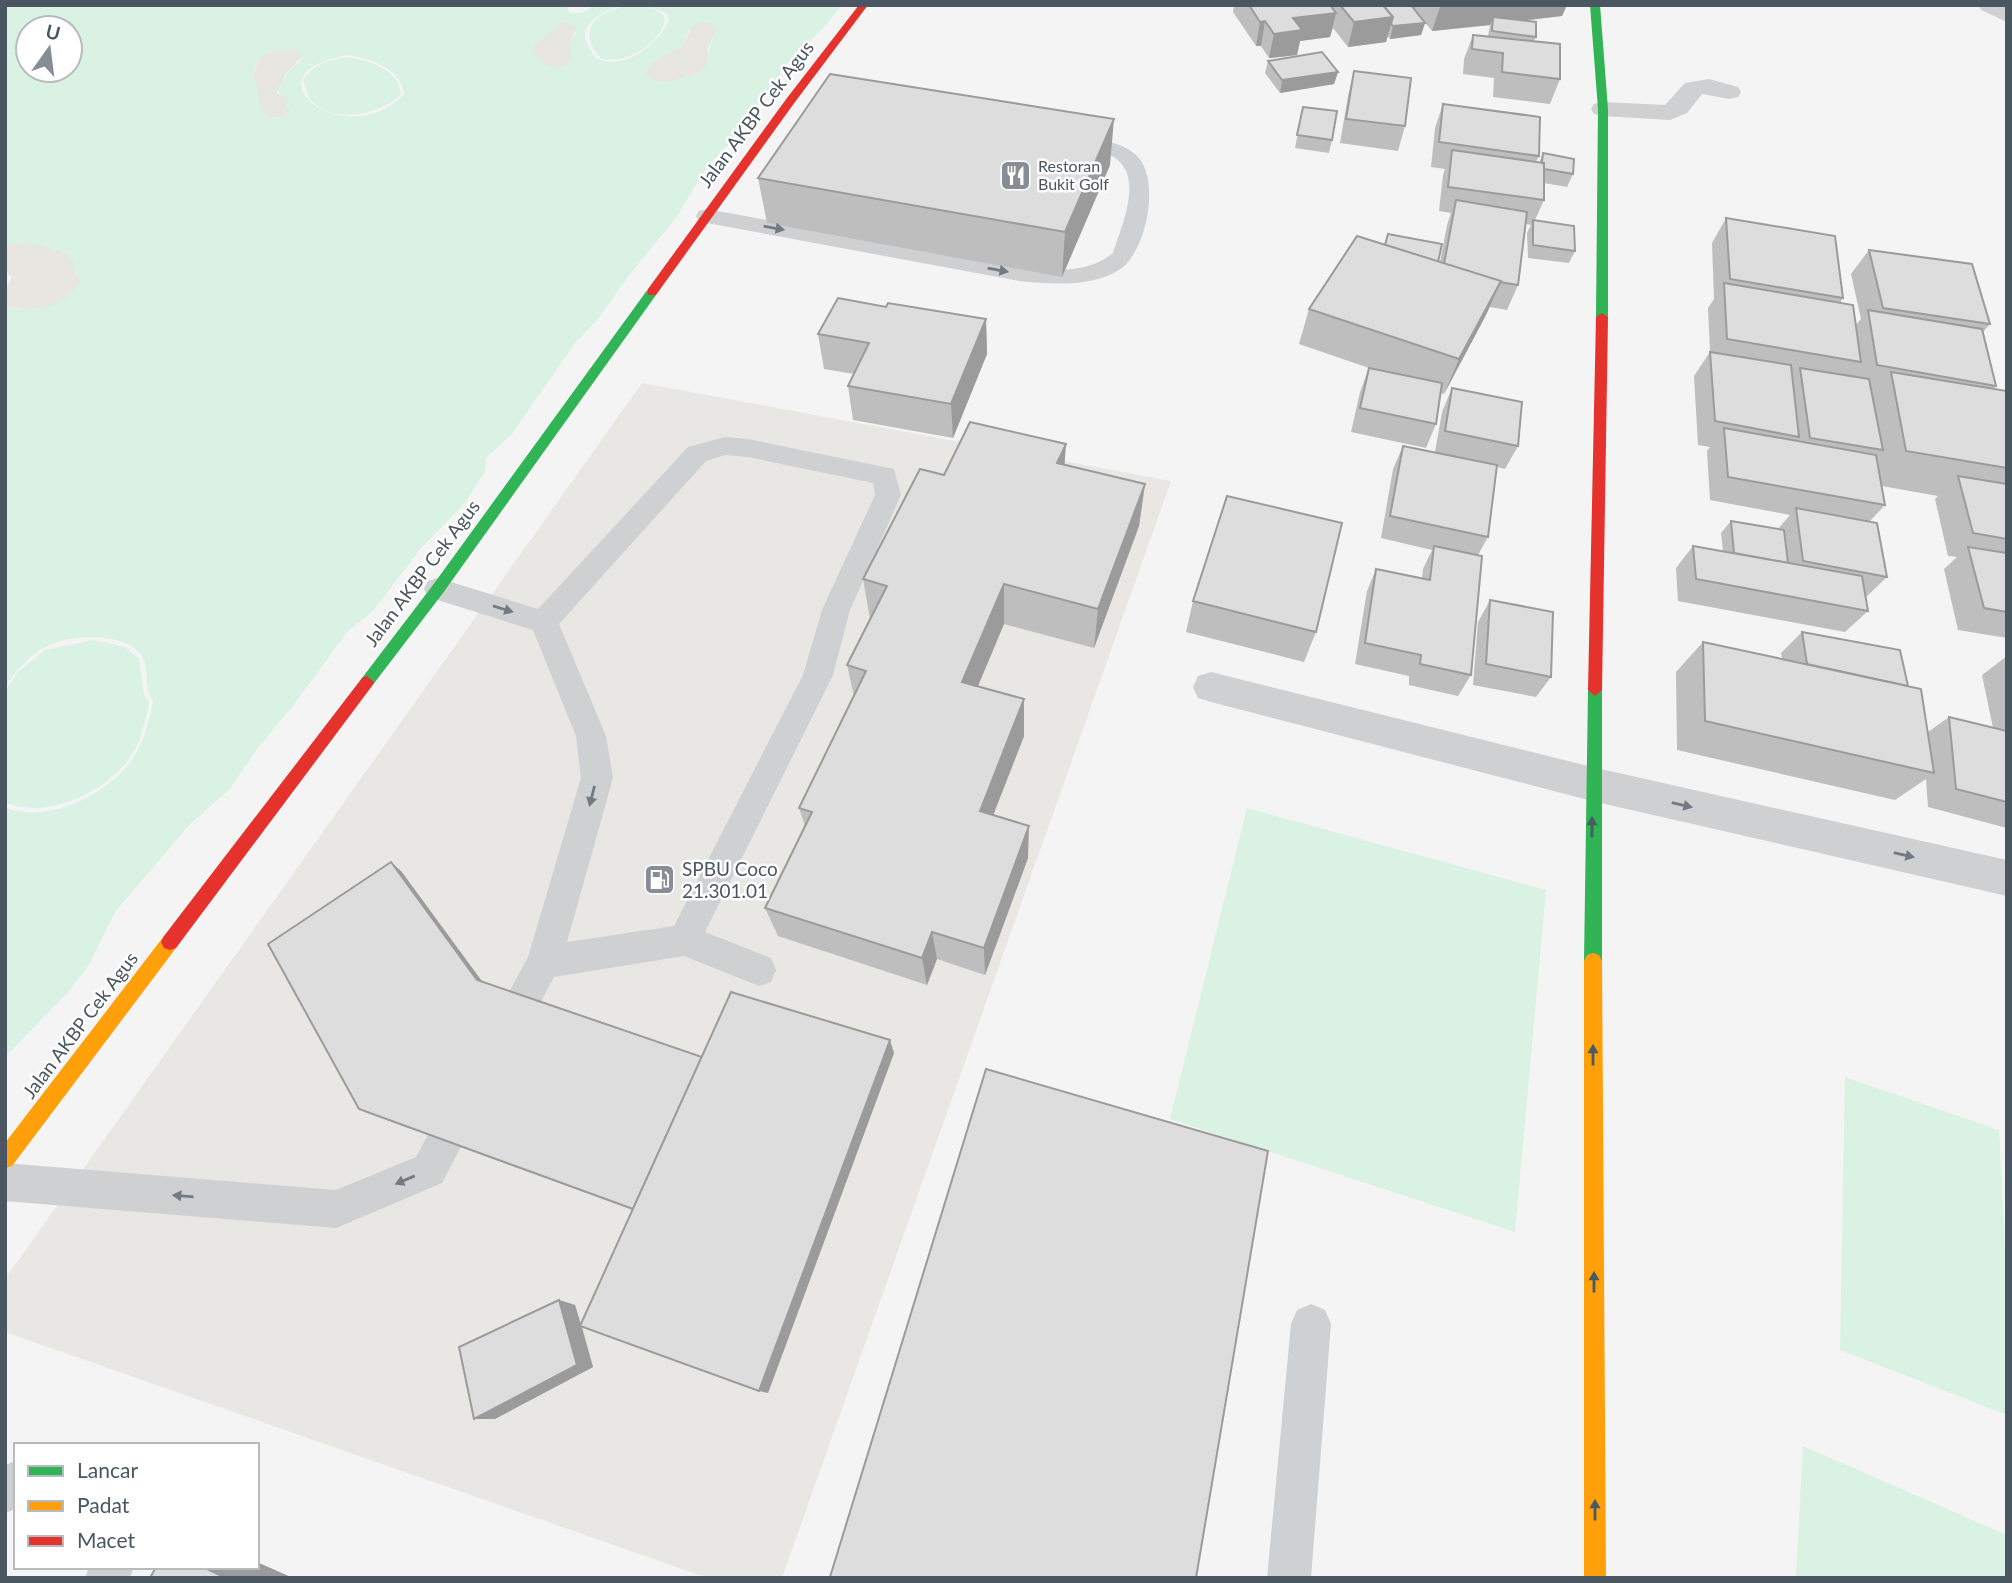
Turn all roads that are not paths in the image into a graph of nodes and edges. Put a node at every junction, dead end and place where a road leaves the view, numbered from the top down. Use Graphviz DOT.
graph roads {
  1 [pos="864,5"];
  2 [pos="1595,5"];
  3 [pos="1989,5"];
  4 [pos="2007,15"];
  5 [pos="1729,92"];
  6 [pos="791,100"];
  7 [pos="814,103"];
  8 [pos="1603,109"];
  9 [pos="1053,140"];
  10 [pos="707,216"];
  11 [pos="438,589"];
  12 [pos="544,622"];
  13 [pos="1210,687"];
  14 [pos="1592,784"];
  15 [pos="2007,878"];
  16 [pos="684,940"];
  17 [pos="544,962"];
  18 [pos="759,970"];
  19 [pos="5,1159"];
  20 [pos="5,1182"];
  21 [pos="1311,1324"];
  22 [pos="1289,1578"];
  23 [pos="1595,1578"];
  1 -- 6 [label="street, Jalan AKBP Cek Agus"];
  2 -- 8 [label="street"];
  3 -- 4 [label="street"];
  5 -- 8 [label="street"];
  6 -- 7 [label="lane"];
  6 -- 10 [label="street, Jalan AKBP Cek Agus"];
  8 -- 14 [label="street"];
  10 -- 9 [label="lane, one-way"];
  10 -- 11 [label="street, Jalan AKBP Cek Agus"];
  11 -- 12 [label="lane, one-way"];
  11 -- 19 [label="street, Jalan AKBP Cek Agus"];
  12 -- 16 [label="lane"];
  12 -- 17 [label="lane, one-way"];
  13 -- 14 [label="street"];
  14 -- 15 [label="street, one-way"];
  23 -- 14 [label="street, one-way"];
  16 -- 17 [label="lane"];
  16 -- 18 [label="lane"];
  17 -- 20 [label="lane, one-way"];
  21 -- 22 [label="lane"];
}
